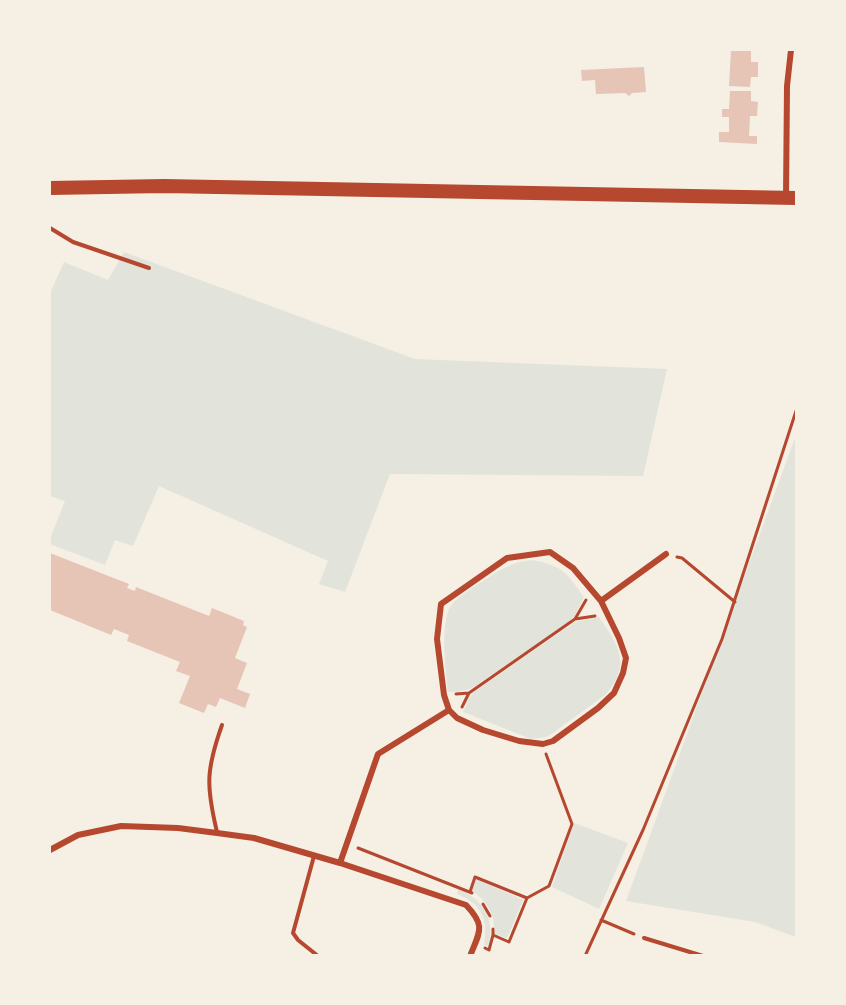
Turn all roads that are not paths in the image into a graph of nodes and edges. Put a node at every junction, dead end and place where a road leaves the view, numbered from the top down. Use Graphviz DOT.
graph roads {
  1 [pos="791,50"];
  2 [pos="50,188"];
  3 [pos="791,198"];
  4 [pos="50,228"];
  5 [pos="149,268"];
  6 [pos="666,555"];
  7 [pos="601,601"];
  8 [pos="449,710"];
  9 [pos="222,725"];
  10 [pos="217,833"];
  11 [pos="50,850"];
  12 [pos="315,856"];
  13 [pos="340,863"];
  14 [pos="644,938"];
  15 [pos="318,956"];
  16 [pos="470,956"];
  17 [pos="703,956"];
  1 -- 3 [label="street"];
  2 -- 3 [label="main road"];
  4 -- 5 [label="lane"];
  6 -- 7 [label="street"];
  7 -- 8 [label="street"];
  7 -- 8 [label="street"];
  8 -- 13 [label="street"];
  9 -- 10 [label="lane"];
  10 -- 11 [label="street"];
  10 -- 12 [label="street"];
  12 -- 13 [label="street"];
  12 -- 15 [label="lane"];
  13 -- 16 [label="street"];
  14 -- 17 [label="lane"];
}
